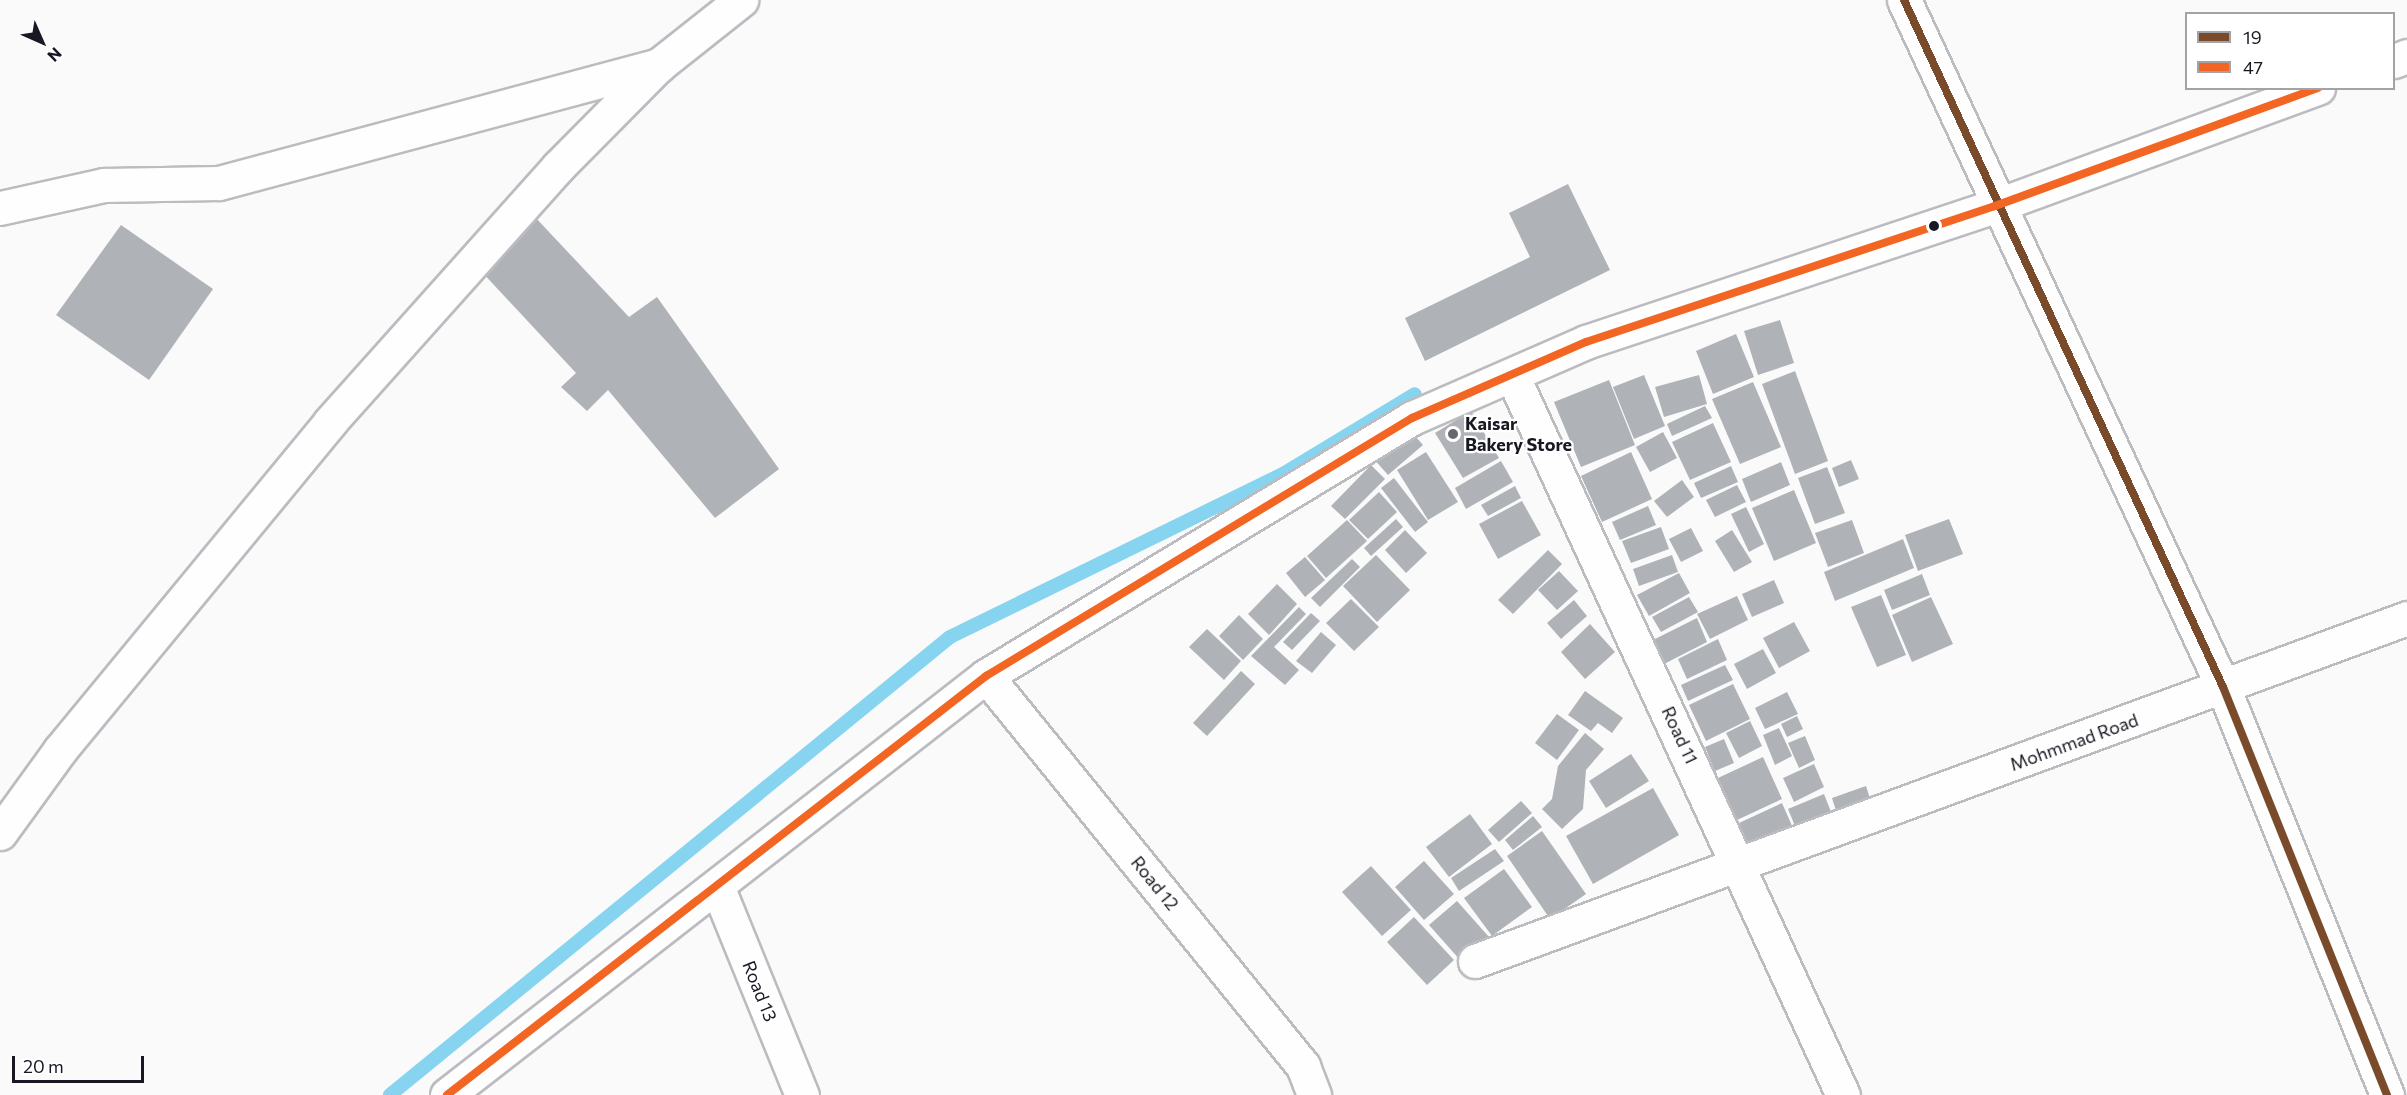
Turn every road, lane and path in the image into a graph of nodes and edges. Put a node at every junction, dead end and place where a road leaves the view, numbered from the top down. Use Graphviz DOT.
graph roads {
  1 [pos="741,0"];
  2 [pos="1904,0"];
  3 [pos="658,65"];
  4 [pos="2313,90"];
  5 [pos="1995,206"];
  6 [pos="0,208"];
  7 [pos="1513,377"];
  8 [pos="2407,618"];
  9 [pos="986,676"];
  10 [pos="2223,687"];
  11 [pos="0,833"];
  12 [pos="1741,866"];
  13 [pos="717,886"];
  14 [pos="1475,961"];
  15 [pos="2407,1093"];
  16 [pos="447,1095"];
  17 [pos="802,1095"];
  18 [pos="1314,1095"];
  19 [pos="1843,1095"];
  20 [pos="2387,1095"];
  21 [pos="2399,1095"];
  1 -- 3 [label="street"];
  2 -- 5 [label="street"];
  3 -- 6 [label="street"];
  3 -- 11 [label="street"];
  4 -- 5 [label="street"];
  5 -- 7 [label="street"];
  5 -- 10 [label="street"];
  7 -- 9 [label="street"];
  7 -- 12 [label="street, Road 11"];
  8 -- 10 [label="street, Mohmmad Road"];
  9 -- 13 [label="street"];
  9 -- 18 [label="street, Road 12"];
  10 -- 12 [label="street, Mohmmad Road"];
  10 -- 20 [label="street"];
  12 -- 14 [label="street, Mohmmad Road"];
  12 -- 19 [label="street, Road 11"];
  13 -- 16 [label="street"];
  13 -- 17 [label="street, Road 13"];
  15 -- 21 [label="street"];
}
